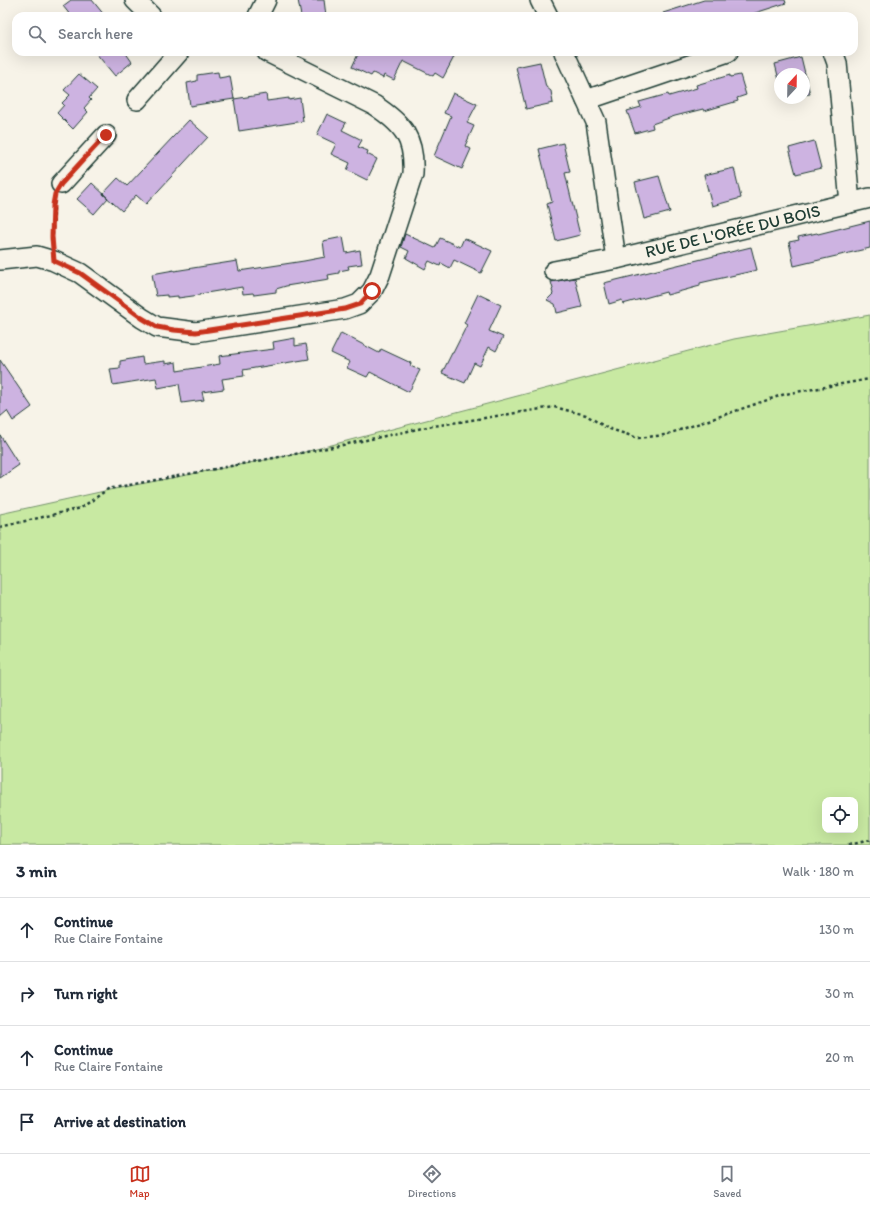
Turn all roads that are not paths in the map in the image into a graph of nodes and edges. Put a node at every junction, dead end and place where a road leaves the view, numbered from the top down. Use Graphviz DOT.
graph roads {
  1 [pos="135,0"];
  2 [pos="266,0"];
  3 [pos="540,0"];
  4 [pos="147,12"];
  5 [pos="260,12"];
  6 [pos="546,12"];
  7 [pos="175,56"];
  8 [pos="275,56"];
  9 [pos="566,56"];
  10 [pos="716,56"];
  11 [pos="834,56"];
  12 [pos="137,100"];
  13 [pos="586,100"];
  14 [pos="106,135"];
  15 [pos="61,184"];
  16 [pos="870,198"];
  17 [pos="850,203"];
  18 [pos="616,259"];
  19 [pos="0,260"];
  20 [pos="554,271"];
  1 -- 4 [label="street"];
  2 -- 5 [label="street"];
  3 -- 6 [label="street"];
  7 -- 12 [label="street"];
  8 -- 19 [label="street"];
  9 -- 13 [label="street"];
  10 -- 13 [label="street"];
  11 -- 17 [label="street"];
  13 -- 18 [label="street"];
  14 -- 15 [label="street"];
  16 -- 17 [label="street, RUE DE L'ORÉE DU BOIS"];
  17 -- 18 [label="street, RUE DE L'ORÉE DU BOIS"];
  18 -- 20 [label="street, RUE DE L'ORÉE DU BOIS"];
}
